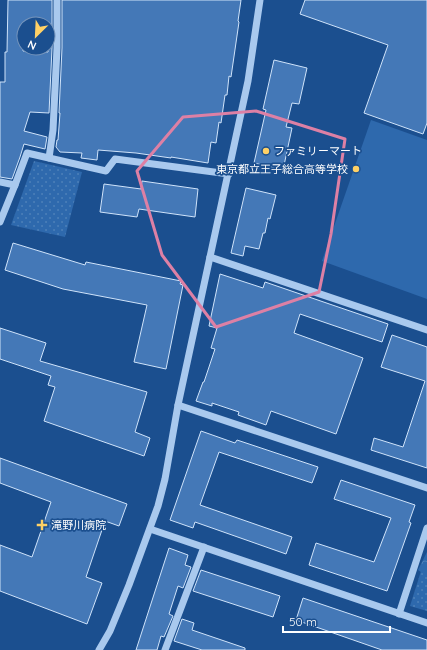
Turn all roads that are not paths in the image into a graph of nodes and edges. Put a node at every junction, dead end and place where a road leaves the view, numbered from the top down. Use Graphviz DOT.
graph roads {
  1 [pos="57,0"];
  2 [pos="260,0"];
  3 [pos="49,158"];
  4 [pos="229,174"];
  5 [pos="0,182"];
  6 [pos="15,185"];
  7 [pos="0,222"];
  8 [pos="210,257"];
  9 [pos="427,330"];
  10 [pos="178,405"];
  11 [pos="427,488"];
  12 [pos="427,528"];
  13 [pos="150,529"];
  14 [pos="204,547"];
  15 [pos="399,614"];
  16 [pos="427,623"];
  17 [pos="99,650"];
  18 [pos="165,650"];
  1 -- 3 [label="street"];
  2 -- 4 [label="street"];
  3 -- 4 [label="street"];
  3 -- 6 [label="street"];
  4 -- 8 [label="street"];
  5 -- 6 [label="street"];
  6 -- 7 [label="street"];
  8 -- 9 [label="street"];
  8 -- 10 [label="street"];
  10 -- 11 [label="street"];
  10 -- 13 [label="street"];
  12 -- 15 [label="street"];
  13 -- 14 [label="street"];
  13 -- 17 [label="street"];
  14 -- 15 [label="street"];
  14 -- 18 [label="street"];
  15 -- 16 [label="street"];
}
